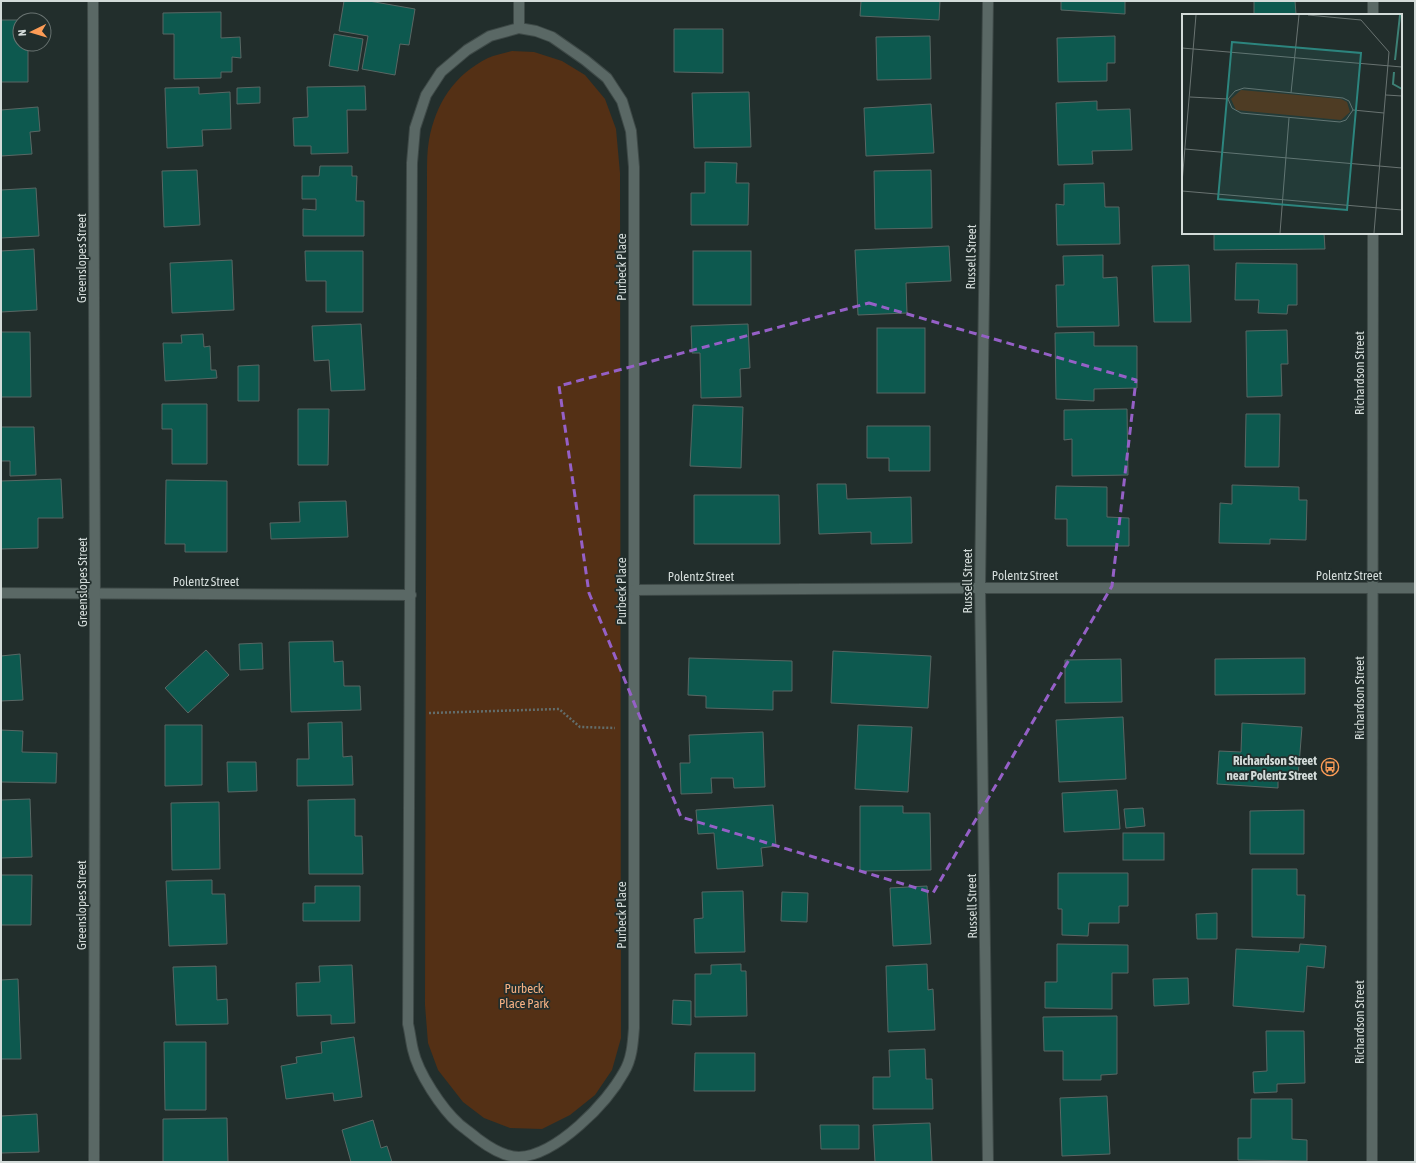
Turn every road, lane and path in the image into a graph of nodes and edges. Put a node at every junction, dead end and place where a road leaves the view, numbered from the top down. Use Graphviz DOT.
graph roads {
  1 [pos="93,1"];
  2 [pos="519,1"];
  3 [pos="988,1"];
  4 [pos="1373,1"];
  5 [pos="1373,14"];
  6 [pos="519,28"];
  7 [pos="1373,234"];
  8 [pos="980,588"];
  9 [pos="1415,588"];
  10 [pos="1372,589"];
  11 [pos="634,590"];
  12 [pos="1,593"];
  13 [pos="95,594"];
  14 [pos="411,595"];
  15 [pos="410,713"];
  16 [pos="634,728"];
  17 [pos="519,1159"];
  18 [pos="94,1162"];
  19 [pos="988,1162"];
  20 [pos="1372,1162"];
  1 -- 13 [label="street, Greenslopes Street"];
  2 -- 6 [label="street"];
  3 -- 8 [label="street, Russell Street"];
  4 -- 5 [label="street"];
  6 -- 11 [label="street, Purbeck Place"];
  6 -- 14 [label="street, Purbeck Place"];
  7 -- 10 [label="street, Richardson Street"];
  8 -- 10 [label="street, Polentz Street"];
  8 -- 11 [label="street, Polentz Street"];
  8 -- 19 [label="street, Russell Street"];
  9 -- 10 [label="street, Polentz Street"];
  10 -- 20 [label="street, Richardson Street"];
  11 -- 16 [label="street, Purbeck Place"];
  12 -- 13 [label="street, Polentz Street"];
  13 -- 14 [label="street, Polentz Street"];
  13 -- 18 [label="street, Greenslopes Street"];
  14 -- 15 [label="street, Purbeck Place"];
  15 -- 16 [label="path"];
  15 -- 17 [label="street, Purbeck Place"];
  16 -- 17 [label="street, Purbeck Place"];
}
